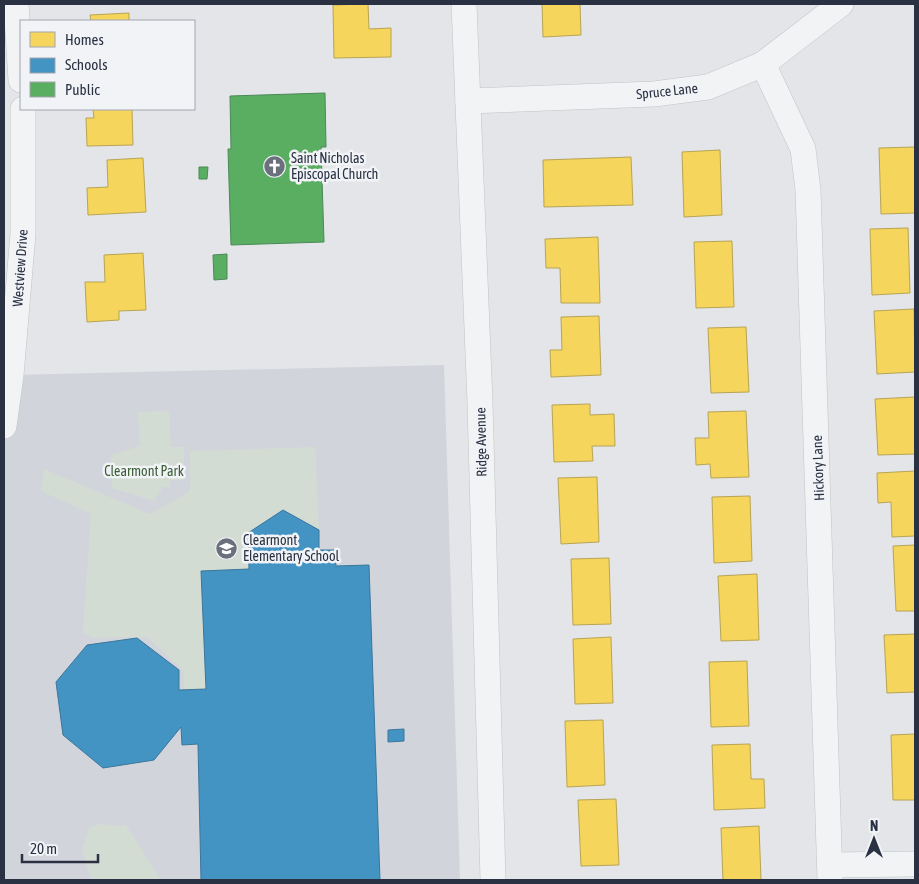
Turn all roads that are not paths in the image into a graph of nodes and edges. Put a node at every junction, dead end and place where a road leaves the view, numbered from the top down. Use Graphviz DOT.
graph roads {
  1 [pos="16,4"];
  2 [pos="464,4"];
  3 [pos="842,4"];
  4 [pos="763,64"];
  5 [pos="20,65"];
  6 [pos="468,101"];
  7 [pos="23,110"];
  8 [pos="14,204"];
  9 [pos="4,426"];
  10 [pos="915,864"];
  11 [pos="831,872"];
  12 [pos="493,880"];
  1 -- 5 [label="street"];
  2 -- 6 [label="street, Ridge Avenue"];
  3 -- 4 [label="street, Spruce Lane"];
  4 -- 6 [label="street, Spruce Lane"];
  4 -- 11 [label="street, Hickory Lane"];
  6 -- 12 [label="street, Ridge Avenue"];
  7 -- 8 [label="street, Westview Drive"];
  8 -- 9 [label="street, Westview Drive"];
  10 -- 11 [label="street"];
}
